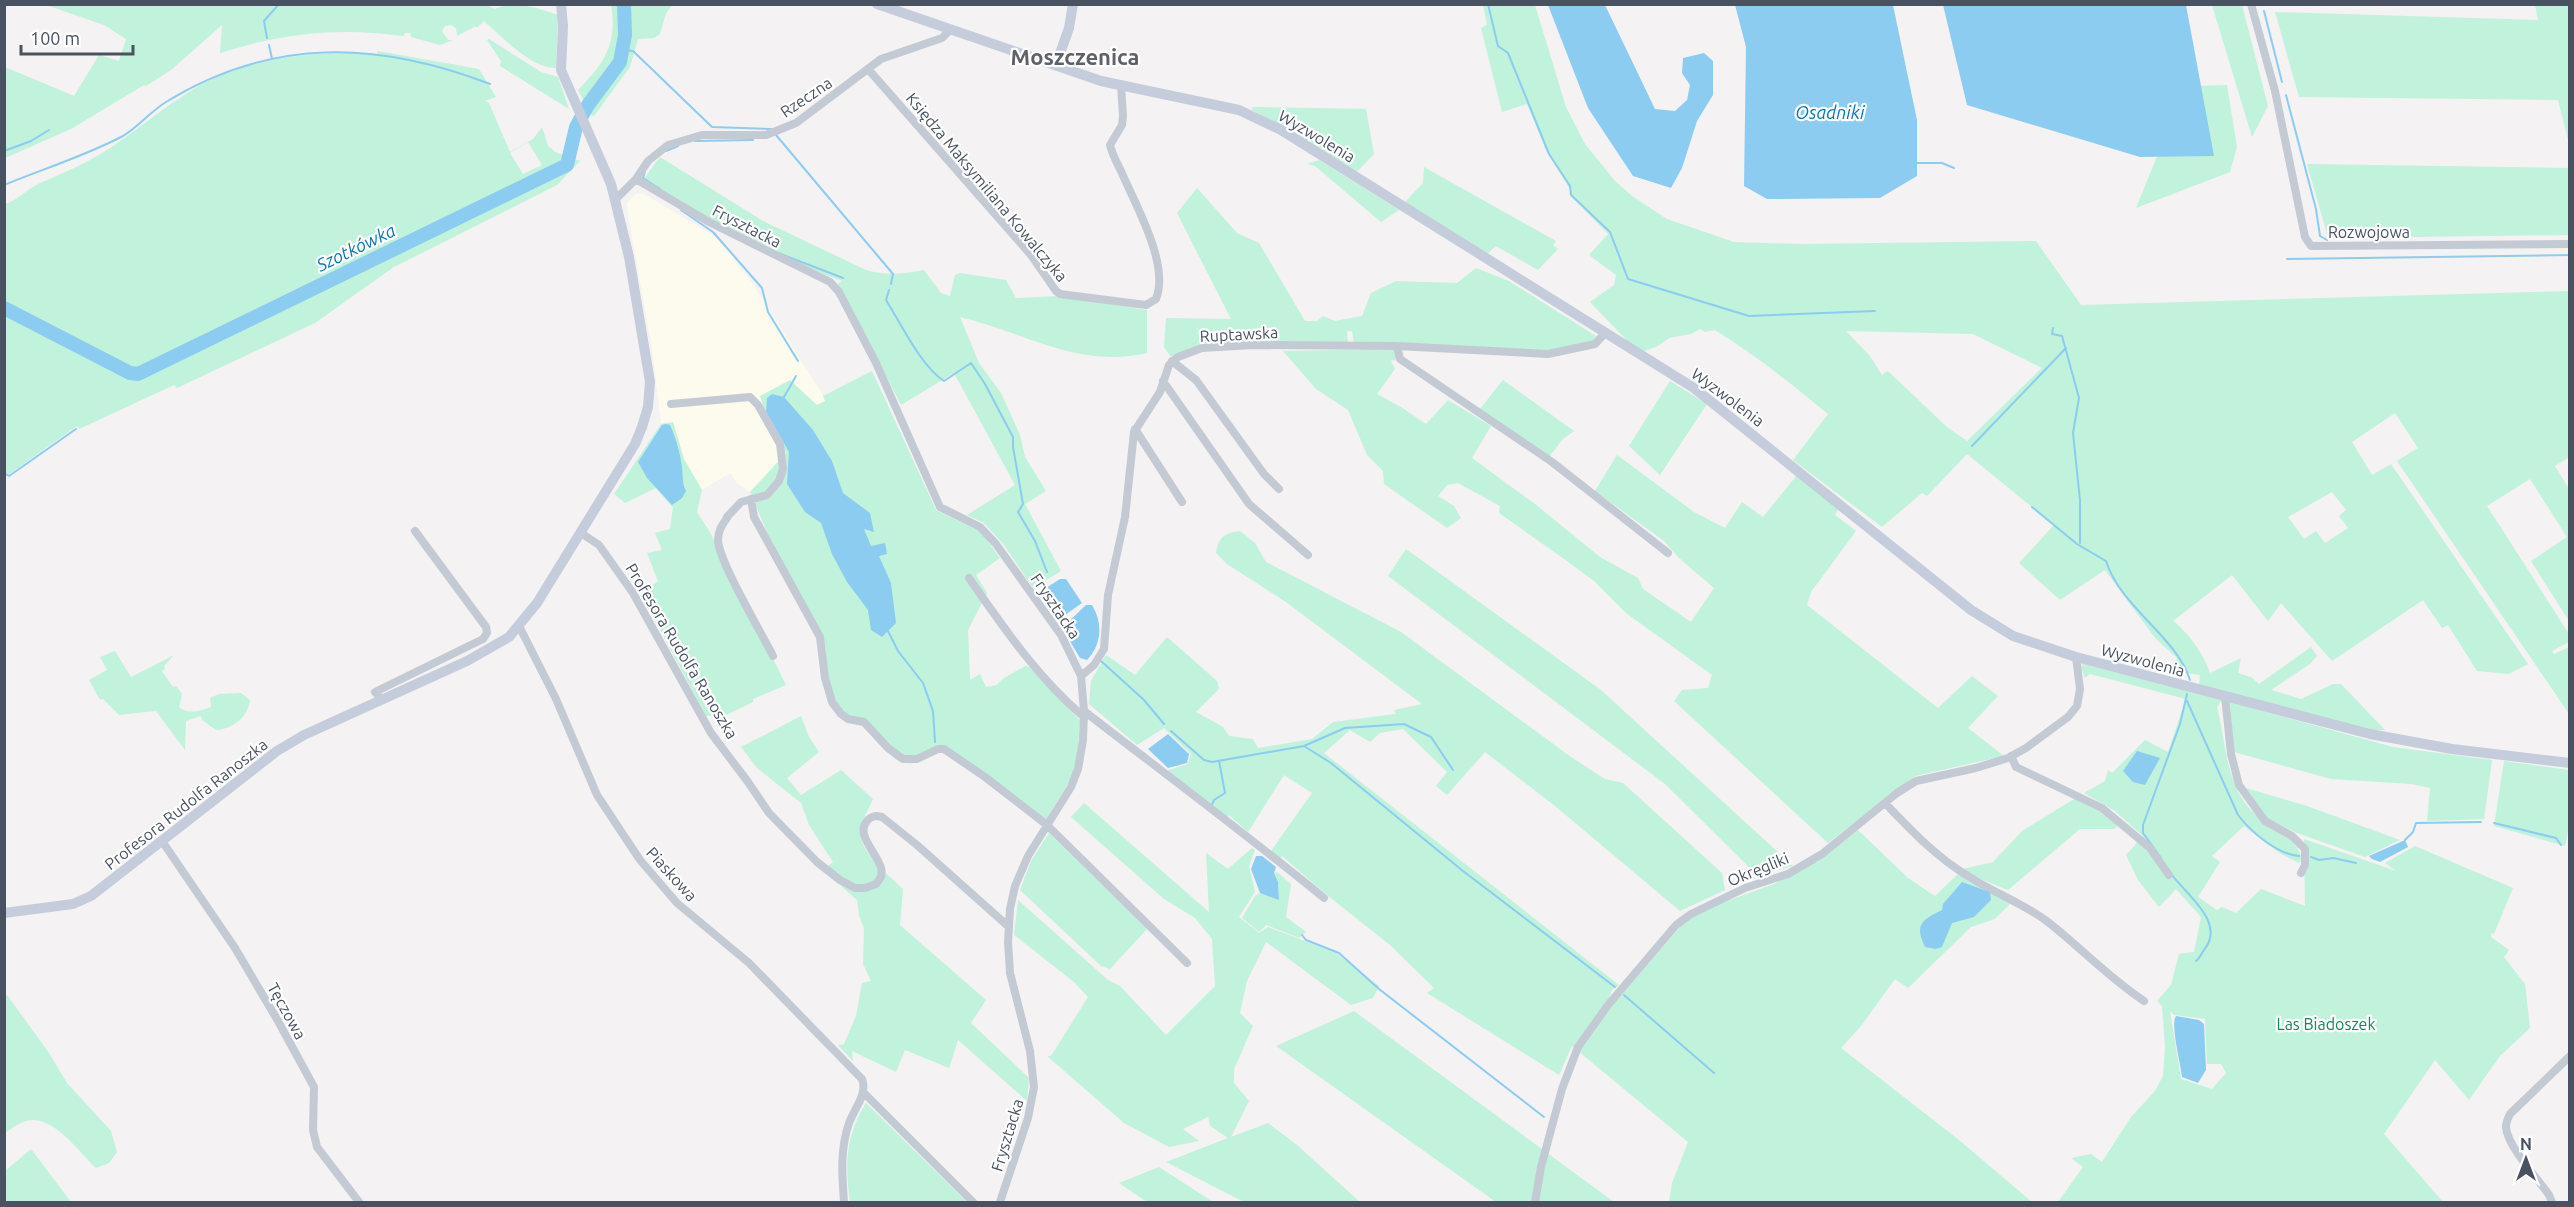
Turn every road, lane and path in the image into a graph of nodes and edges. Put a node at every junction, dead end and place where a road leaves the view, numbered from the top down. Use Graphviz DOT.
graph roads {
  1 [pos="561,4"];
  2 [pos="877,4"];
  3 [pos="1073,4"];
  4 [pos="2251,4"];
  5 [pos="950,30"];
  6 [pos="1056,65"];
  7 [pos="868,69"];
  8 [pos="1121,86"];
  9 [pos="636,179"];
  10 [pos="616,199"];
  11 [pos="2570,244"];
  12 [pos="1605,333"];
  13 [pos="1397,346"];
  14 [pos="1172,361"];
  15 [pos="1163,381"];
  16 [pos="671,404"];
  17 [pos="1135,429"];
  18 [pos="1279,489"];
  19 [pos="751,499"];
  20 [pos="1182,502"];
  21 [pos="416,531"];
  22 [pos="581,533"];
  23 [pos="1668,553"];
  24 [pos="1308,555"];
  25 [pos="969,578"];
  26 [pos="519,627"];
  27 [pos="773,656"];
  28 [pos="2076,657"];
  29 [pos="1081,676"];
  30 [pos="2224,696"];
  31 [pos="381,699"];
  32 [pos="1084,714"];
  33 [pos="2011,756"];
  34 [pos="2570,764"];
  35 [pos="1885,803"];
  36 [pos="1047,825"];
  37 [pos="162,841"];
  38 [pos="2301,873"];
  39 [pos="2169,875"];
  40 [pos="1324,898"];
  41 [pos="4,913"];
  42 [pos="1009,927"];
  43 [pos="1187,963"];
  44 [pos="2145,1001"];
  45 [pos="2570,1056"];
  46 [pos="864,1093"];
  47 [pos="359,1203"];
  48 [pos="844,1203"];
  49 [pos="973,1203"];
  50 [pos="1000,1203"];
  51 [pos="1535,1203"];
  52 [pos="2552,1203"];
  1 -- 10 [label="street, Profesora Rudolfa Ranoszka"];
  2 -- 5 [label="street, Wyzwolenia"];
  3 -- 6 [label="street"];
  4 -- 11 [label="street, Rozwojowa"];
  5 -- 6 [label="street, Wyzwolenia"];
  5 -- 7 [label="street, Rzeczna"];
  6 -- 8 [label="street, Wyzwolenia"];
  7 -- 8 [label="street, Księdza Maksymiliana Kowalczyka"];
  7 -- 9 [label="street, Rzeczna"];
  8 -- 12 [label="street, Wyzwolenia"];
  9 -- 10 [label="street, Rzeczna"];
  9 -- 29 [label="street, Frysztacka"];
  10 -- 22 [label="street, Profesora Rudolfa Ranoszka"];
  12 -- 13 [label="street, Ruptawska"];
  12 -- 28 [label="street, Wyzwolenia"];
  13 -- 14 [label="street, Ruptawska"];
  13 -- 23 [label="street"];
  14 -- 15 [label="street"];
  14 -- 18 [label="street"];
  15 -- 17 [label="street"];
  15 -- 24 [label="street"];
  16 -- 19 [label="street"];
  17 -- 20 [label="street"];
  17 -- 29 [label="street"];
  19 -- 27 [label="street"];
  19 -- 36 [label="street"];
  21 -- 31 [label="street, Profesora Rudolfa Ranoszka"];
  22 -- 26 [label="street, Profesora Rudolfa Ranoszka"];
  22 -- 42 [label="street, Profesora Rudolfa Ranoszka"];
  25 -- 32 [label="street"];
  26 -- 31 [label="street, Profesora Rudolfa Ranoszka"];
  26 -- 46 [label="street, Piaskowa"];
  28 -- 30 [label="street, Wyzwolenia"];
  28 -- 33 [label="street, Okręgliki"];
  29 -- 32 [label="street, Frysztacka"];
  30 -- 34 [label="street, Wyzwolenia"];
  30 -- 38 [label="street"];
  31 -- 37 [label="street, Profesora Rudolfa Ranoszka"];
  32 -- 36 [label="street, Frysztacka"];
  32 -- 40 [label="street"];
  33 -- 35 [label="street, Okręgliki"];
  33 -- 39 [label="street"];
  35 -- 44 [label="street"];
  35 -- 51 [label="street, Okręgliki"];
  36 -- 42 [label="street, Frysztacka"];
  36 -- 43 [label="street"];
  37 -- 41 [label="street, Profesora Rudolfa Ranoszka"];
  37 -- 47 [label="street, Tęczowa"];
  42 -- 50 [label="street, Frysztacka"];
  45 -- 52 [label="street"];
  46 -- 48 [label="street"];
  46 -- 49 [label="street, Piaskowa"];
}
